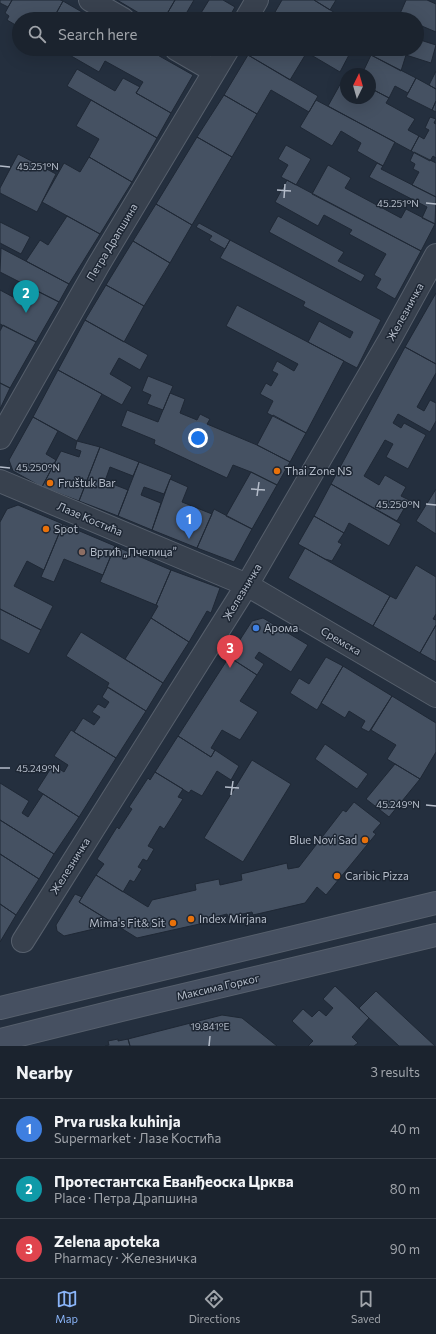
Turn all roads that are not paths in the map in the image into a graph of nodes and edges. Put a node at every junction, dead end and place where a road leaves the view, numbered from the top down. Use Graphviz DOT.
graph roads {
  1 [pos="90,0"];
  2 [pos="257,0"];
  3 [pos="111,12"];
  4 [pos="250,12"];
  5 [pos="188,56"];
  6 [pos="224,56"];
  7 [pos="214,71"];
  8 [pos="436,256"];
  9 [pos="0,438"];
  10 [pos="2,487"];
  11 [pos="247,585"];
  12 [pos="436,696"];
  13 [pos="436,903"];
  14 [pos="436,934"];
  15 [pos="23,941"];
  16 [pos="0,1008"];
  17 [pos="0,1040"];
  1 -- 3 [label="street"];
  2 -- 4 [label="street"];
  5 -- 7 [label="street"];
  6 -- 7 [label="street, Петра Драпшина"];
  7 -- 9 [label="street, Петра Драпшина"];
  8 -- 11 [label="street, Железничка"];
  10 -- 11 [label="street, Лазе Костића"];
  11 -- 12 [label="street, Сремска"];
  11 -- 15 [label="street, Железничка"];
  13 -- 16 [label="street"];
  14 -- 17 [label="street, Максима Горког"];
}
